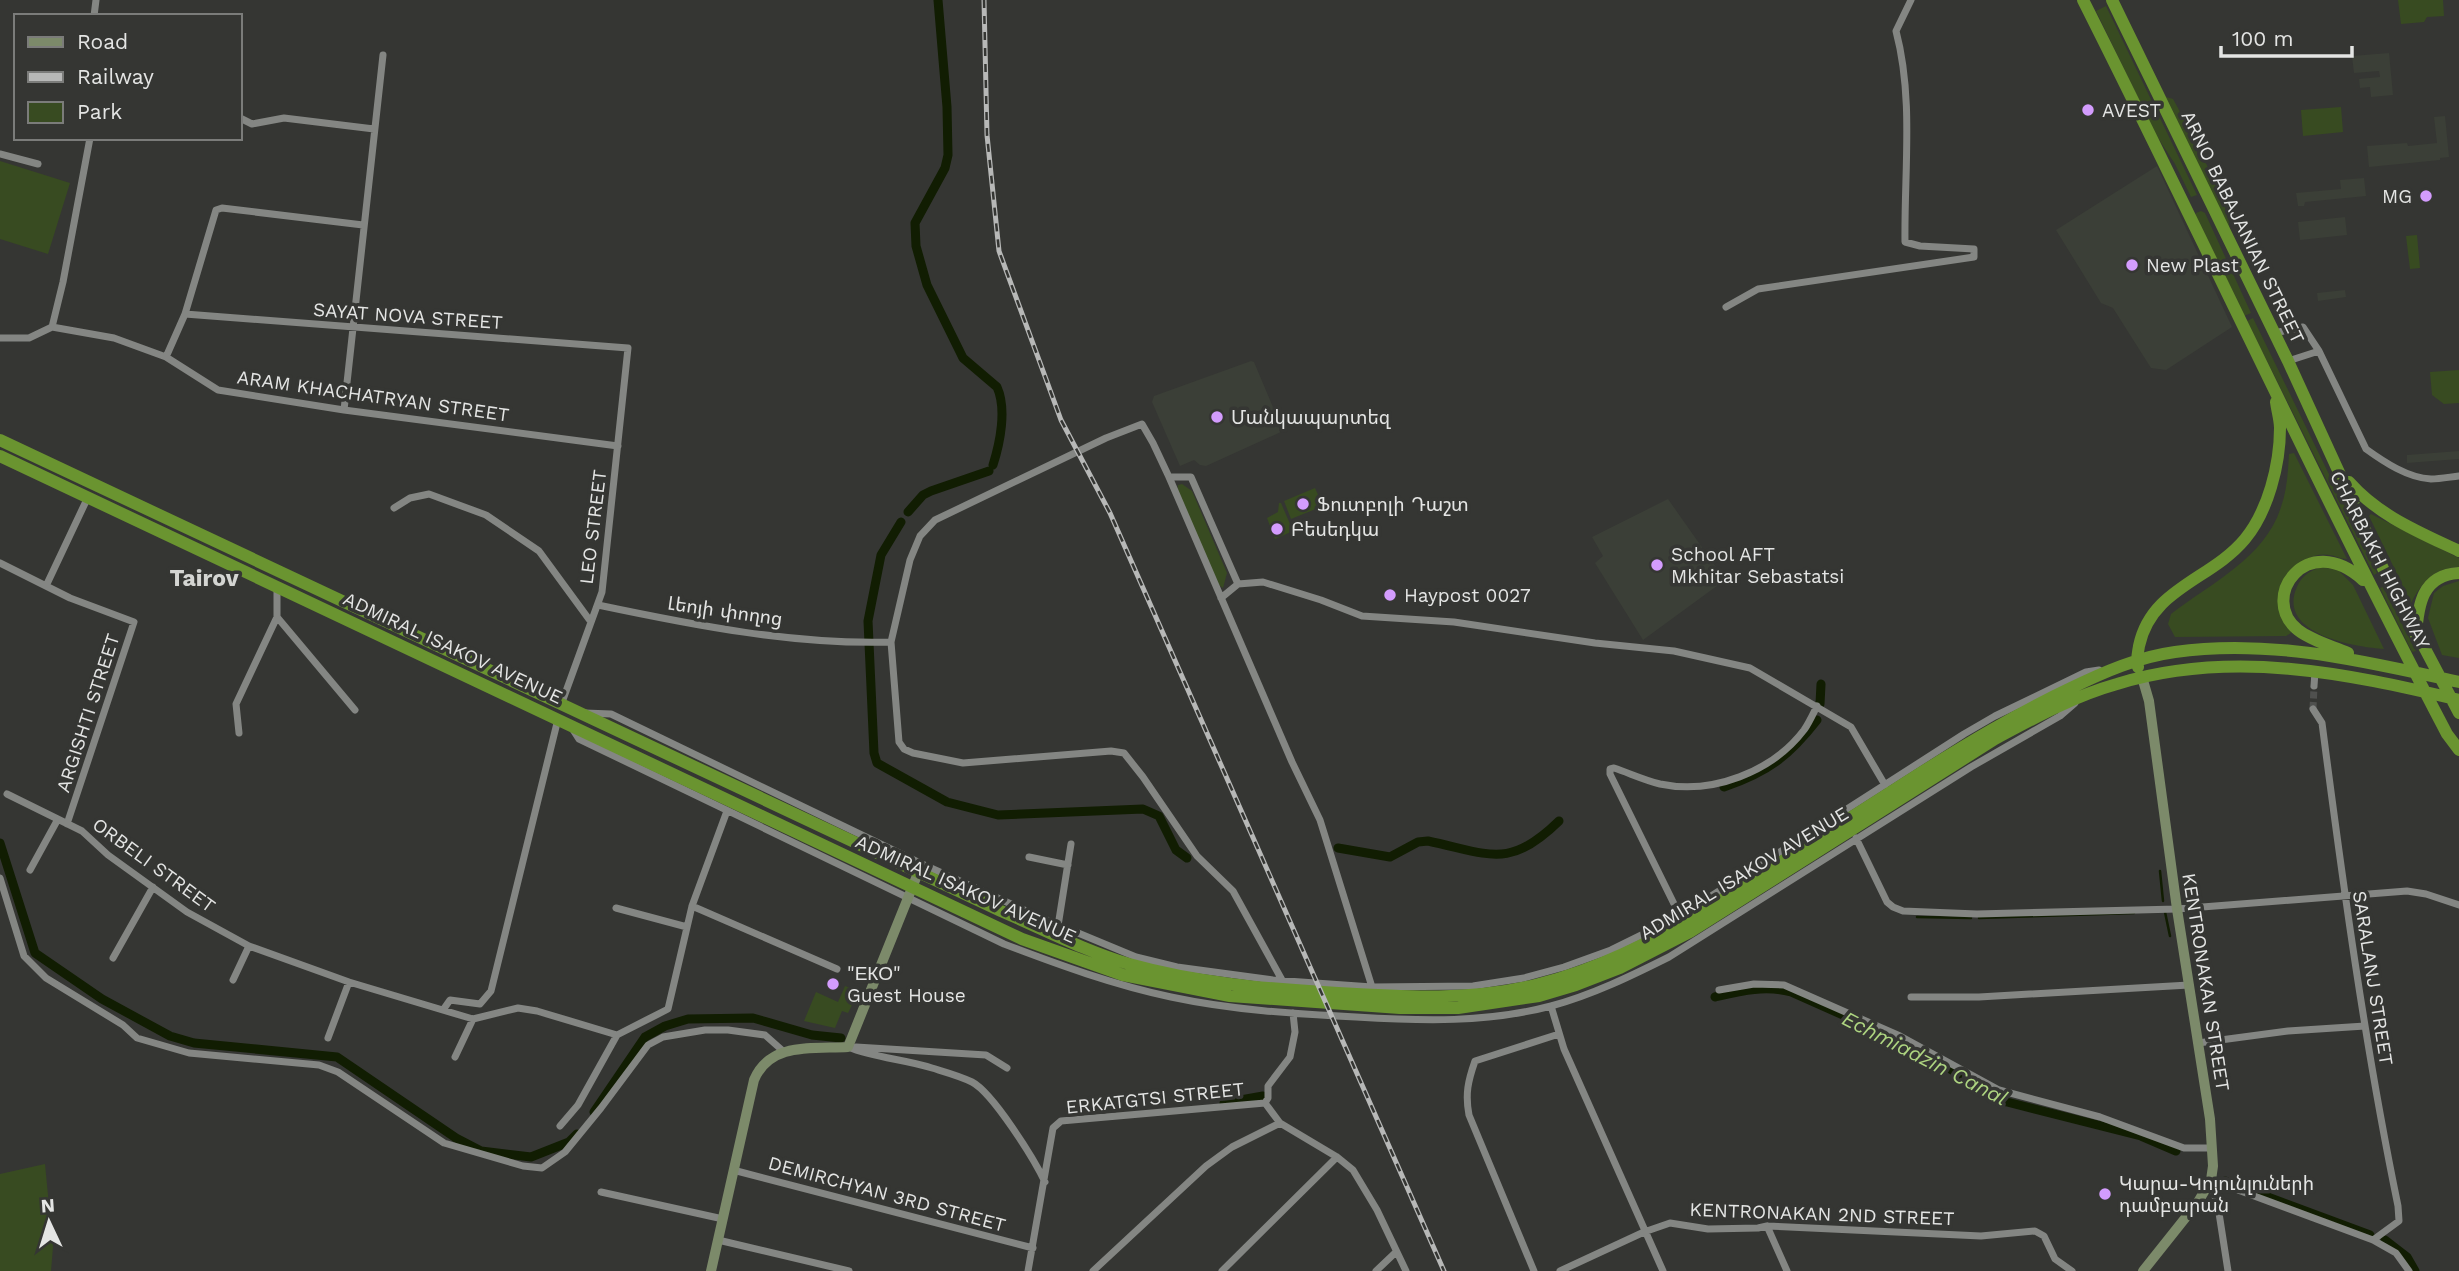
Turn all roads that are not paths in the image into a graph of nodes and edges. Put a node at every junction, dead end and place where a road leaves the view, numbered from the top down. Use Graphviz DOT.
graph roads {
  1 [pos="1911,0"];
  2 [pos="2082,0"];
  3 [pos="2112,0"];
  4 [pos="383,55"];
  5 [pos="242,119"];
  6 [pos="374,129"];
  7 [pos="90,140"];
  8 [pos="0,154"];
  9 [pos="38,164"];
  10 [pos="2167,168"];
  11 [pos="2207,198"];
  12 [pos="363,225"];
  13 [pos="1726,307"];
  14 [pos="185,314"];
  15 [pos="52,327"];
  16 [pos="352,328"];
  17 [pos="2274,333"];
  18 [pos="0,338"];
  19 [pos="628,348"];
  20 [pos="2319,351"];
  21 [pos="166,357"];
  22 [pos="2288,361"];
  23 [pos="2272,385"];
  24 [pos="344,410"];
  25 [pos="0,440"];
  26 [pos="618,446"];
  27 [pos="0,456"];
  28 [pos="2340,472"];
  29 [pos="2459,476"];
  30 [pos="1169,477"];
  31 [pos="88,497"];
  32 [pos="394,508"];
  33 [pos="2459,551"];
  34 [pos="0,563"];
  35 [pos="2459,573"];
  36 [pos="2386,575"];
  37 [pos="1238,584"];
  38 [pos="2369,584"];
  39 [pos="46,586"];
  40 [pos="277,586"];
  41 [pos="1221,598"];
  42 [pos="598,605"];
  43 [pos="277,617"];
  44 [pos="591,622"];
  45 [pos="2416,635"];
  46 [pos="891,642"];
  47 [pos="2136,660"];
  48 [pos="2375,663"];
  49 [pos="2110,670"];
  50 [pos="2315,671"];
  51 [pos="2459,674"];
  52 [pos="2142,677"];
  53 [pos="2434,677"];
  54 [pos="2459,682"];
  55 [pos="2314,686"];
  56 [pos="2081,698"];
  57 [pos="2459,700"];
  58 [pos="561,705"];
  59 [pos="1817,706"];
  60 [pos="2313,709"];
  61 [pos="355,710"];
  62 [pos="2459,713"];
  63 [pos="558,719"];
  64 [pos="571,725"];
  65 [pos="239,733"];
  66 [pos="2459,750"];
  67 [pos="1885,785"];
  68 [pos="7,794"];
  69 [pos="727,811"];
  70 [pos="58,819"];
  71 [pos="67,824"];
  72 [pos="1856,838"];
  73 [pos="1071,844"];
  74 [pos="1029,857"];
  75 [pos="1068,865"];
  76 [pos="1767,866"];
  77 [pos="920,869"];
  78 [pos="30,870"];
  79 [pos="0,878"];
  80 [pos="153,887"];
  81 [pos="909,893"];
  82 [pos="2344,897"];
  83 [pos="2459,905"];
  84 [pos="692,906"];
  85 [pos="616,908"];
  86 [pos="2176,909"];
  87 [pos="1680,916"];
  88 [pos="687,927"];
  89 [pos="1058,930"];
  90 [pos="249,946"];
  91 [pos="1666,952"];
  92 [pos="113,958"];
  93 [pos="837,969"];
  94 [pos="233,979"];
  95 [pos="349,982"];
  96 [pos="2189,985"];
  97 [pos="1371,987"];
  98 [pos="1719,990"];
  99 [pos="1291,997"];
  100 [pos="1911,997"];
  101 [pos="1353,1000"];
  102 [pos="1552,1006"];
  103 [pos="443,1010"];
  104 [pos="473,1019"];
  105 [pos="2365,1026"];
  106 [pos="1559,1034"];
  107 [pos="617,1035"];
  108 [pos="328,1038"];
  109 [pos="2198,1043"];
  110 [pos="848,1047"];
  111 [pos="783,1051"];
  112 [pos="455,1057"];
  113 [pos="1007,1068"];
  114 [pos="1265,1103"];
  115 [pos="1280,1123"];
  116 [pos="560,1126"];
  117 [pos="2212,1148"];
  118 [pos="1337,1157"];
  119 [pos="733,1170"];
  120 [pos="2211,1180"];
  121 [pos="1045,1182"];
  122 [pos="601,1192"];
  123 [pos="723,1219"];
  124 [pos="1767,1226"];
  125 [pos="1644,1232"];
  126 [pos="718,1240"];
  127 [pos="2373,1240"];
  128 [pos="1033,1248"];
  129 [pos="1396,1252"];
  130 [pos="711,1271"];
  131 [pos="849,1271"];
  132 [pos="1028,1271"];
  133 [pos="1093,1271"];
  134 [pos="1222,1271"];
  135 [pos="1376,1271"];
  136 [pos="1406,1271"];
  137 [pos="1534,1271"];
  138 [pos="1560,1271"];
  139 [pos="1663,1271"];
  140 [pos="1787,1271"];
  141 [pos="2072,1271"];
  142 [pos="2143,1271"];
  143 [pos="2228,1271"];
  144 [pos="2409,1271"];
  1 -- 13 [label="street"];
  2 -- 10 [label="highway"];
  3 -- 11 [label="highway, ARNO BABAJANIAN STREET"];
  4 -- 6 [label="street"];
  5 -- 6 [label="street"];
  6 -- 12 [label="street"];
  7 -- 15 [label="street"];
  8 -- 9 [label="street"];
  10 -- 11 [label="highway"];
  10 -- 23 [label="highway"];
  11 -- 17 [label="highway, ARNO BABAJANIAN STREET"];
  12 -- 14 [label="street"];
  12 -- 16 [label="street"];
  14 -- 16 [label="street, SAYAT NOVA STREET"];
  14 -- 21 [label="street"];
  15 -- 18 [label="street"];
  15 -- 21 [label="street, ARAM KHACHATRYAN STREET"];
  16 -- 19 [label="street, SAYAT NOVA STREET"];
  16 -- 24 [label="street"];
  17 -- 20 [label="street"];
  17 -- 22 [label="highway, ARNO BABAJANIAN STREET"];
  19 -- 26 [label="street, LEO STREET"];
  20 -- 22 [label="street"];
  20 -- 29 [label="street"];
  21 -- 24 [label="street, ARAM KHACHATRYAN STREET"];
  22 -- 28 [label="highway, ARNO BABAJANIAN STREET"];
  23 -- 38 [label="highway, CHARBAKH HIGHWAY"];
  23 -- 47 [label="highway"];
  24 -- 26 [label="street, ARAM KHACHATRYAN STREET"];
  25 -- 58 [label="highway, ADMIRAL ISAKOV AVENUE"];
  26 -- 42 [label="street, LEO STREET"];
  27 -- 31 [label="highway, ADMIRAL ISAKOV AVENUE"];
  28 -- 33 [label="highway"];
  28 -- 36 [label="highway, CHARBAKH HIGHWAY"];
  30 -- 37 [label="street"];
  30 -- 41 [label="street"];
  30 -- 46 [label="street"];
  31 -- 39 [label="street"];
  31 -- 40 [label="highway, ADMIRAL ISAKOV AVENUE"];
  32 -- 44 [label="street"];
  34 -- 39 [label="street"];
  35 -- 45 [label="highway"];
  36 -- 38 [label="highway"];
  36 -- 45 [label="highway, CHARBAKH HIGHWAY"];
  37 -- 41 [label="street"];
  37 -- 59 [label="street"];
  38 -- 48 [label="highway"];
  38 -- 66 [label="highway, CHARBAKH HIGHWAY"];
  39 -- 71 [label="street, ARGISHTI STREET"];
  40 -- 43 [label="street"];
  40 -- 63 [label="highway, ADMIRAL ISAKOV AVENUE"];
  41 -- 97 [label="street"];
  42 -- 44 [label="street, LEO STREET"];
  42 -- 46 [label="street, Լեոյի փողոց"];
  43 -- 61 [label="street"];
  43 -- 65 [label="street"];
  44 -- 58 [label="street, LEO STREET"];
  45 -- 62 [label="highway, CHARBAKH HIGHWAY"];
  46 -- 99 [label="street"];
  47 -- 48 [label="highway, ADMIRAL ISAKOV AVENUE"];
  47 -- 49 [label="highway, ADMIRAL ISAKOV AVENUE"];
  47 -- 52 [label="highway"];
  48 -- 53 [label="highway, ADMIRAL ISAKOV AVENUE"];
  49 -- 67 [label="street"];
  49 -- 76 [label="highway, ADMIRAL ISAKOV AVENUE"];
  50 -- 52 [label="highway, ADMIRAL ISAKOV AVENUE"];
  50 -- 55 [label="street"];
  50 -- 57 [label="highway, ADMIRAL ISAKOV AVENUE"];
  51 -- 53 [label="highway"];
  52 -- 56 [label="highway, ADMIRAL ISAKOV AVENUE"];
  52 -- 86 [label="main road, KENTRONAKAN STREET"];
  53 -- 54 [label="highway, ADMIRAL ISAKOV AVENUE"];
  56 -- 72 [label="street"];
  56 -- 91 [label="highway, ADMIRAL ISAKOV AVENUE"];
  58 -- 77 [label="highway, ADMIRAL ISAKOV AVENUE"];
  59 -- 67 [label="street"];
  59 -- 87 [label="street"];
  60 -- 82 [label="street, SARALANJ STREET"];
  63 -- 64 [label="highway, ADMIRAL ISAKOV AVENUE"];
  63 -- 103 [label="street, ORBELI STREET"];
  64 -- 69 [label="street"];
  64 -- 81 [label="highway, ADMIRAL ISAKOV AVENUE"];
  67 -- 76 [label="street"];
  68 -- 70 [label="street, ORBELI STREET"];
  69 -- 81 [label="street"];
  69 -- 84 [label="street"];
  70 -- 71 [label="street, ORBELI STREET"];
  70 -- 78 [label="street"];
  71 -- 80 [label="street, ORBELI STREET"];
  72 -- 86 [label="street"];
  72 -- 91 [label="street"];
  73 -- 75 [label="street"];
  74 -- 75 [label="street"];
  75 -- 89 [label="street"];
  76 -- 87 [label="street"];
  76 -- 101 [label="highway, ADMIRAL ISAKOV AVENUE"];
  77 -- 81 [label="main road"];
  77 -- 89 [label="highway, ADMIRAL ISAKOV AVENUE"];
  79 -- 111 [label="street"];
  80 -- 90 [label="street, ORBELI STREET"];
  80 -- 92 [label="street"];
  81 -- 99 [label="highway, ADMIRAL ISAKOV AVENUE"];
  81 -- 110 [label="main road"];
  82 -- 83 [label="street"];
  82 -- 86 [label="street"];
  82 -- 105 [label="street, SARALANJ STREET"];
  84 -- 88 [label="street"];
  84 -- 93 [label="street"];
  85 -- 88 [label="street"];
  86 -- 96 [label="main road, KENTRONAKAN STREET"];
  87 -- 97 [label="street"];
  88 -- 107 [label="street"];
  89 -- 99 [label="highway, ADMIRAL ISAKOV AVENUE"];
  90 -- 94 [label="street"];
  90 -- 95 [label="street, ORBELI STREET"];
  91 -- 101 [label="highway, ADMIRAL ISAKOV AVENUE"];
  91 -- 102 [label="street"];
  95 -- 103 [label="street, ORBELI STREET"];
  95 -- 108 [label="street"];
  96 -- 100 [label="street"];
  96 -- 109 [label="main road, KENTRONAKAN STREET"];
  97 -- 101 [label="street"];
  98 -- 117 [label="street"];
  99 -- 101 [label="highway, ADMIRAL ISAKOV AVENUE"];
  99 -- 101 [label="street"];
  99 -- 114 [label="street"];
  101 -- 102 [label="street"];
  102 -- 106 [label="street"];
  103 -- 104 [label="street, ORBELI STREET"];
  104 -- 107 [label="street"];
  104 -- 112 [label="street"];
  105 -- 109 [label="street"];
  105 -- 127 [label="street, SARALANJ STREET"];
  106 -- 125 [label="street"];
  106 -- 137 [label="street"];
  107 -- 116 [label="street"];
  109 -- 117 [label="main road, KENTRONAKAN STREET"];
  110 -- 111 [label="main road"];
  110 -- 113 [label="street"];
  110 -- 121 [label="street"];
  111 -- 119 [label="main road"];
  114 -- 115 [label="street, ERKATGTSI STREET"];
  114 -- 121 [label="street, ERKATGTSI STREET"];
  115 -- 118 [label="street, ERKATGTSI STREET"];
  115 -- 133 [label="street"];
  117 -- 120 [label="main road, KENTRONAKAN STREET"];
  118 -- 129 [label="street, ERKATGTSI STREET"];
  118 -- 134 [label="street"];
  119 -- 123 [label="main road"];
  119 -- 128 [label="street, DEMIRCHYAN 3RD STREET"];
  120 -- 127 [label="street"];
  120 -- 142 [label="main road"];
  120 -- 143 [label="street"];
  121 -- 128 [label="street, ERKATGTSI STREET"];
  122 -- 123 [label="street"];
  123 -- 126 [label="main road"];
  124 -- 125 [label="street, KENTRONAKAN 2ND STREET"];
  124 -- 140 [label="street"];
  124 -- 141 [label="street, KENTRONAKAN 2ND STREET"];
  125 -- 138 [label="street, KENTRONAKAN 2ND STREET"];
  125 -- 139 [label="street"];
  126 -- 130 [label="main road"];
  126 -- 131 [label="street"];
  127 -- 144 [label="street"];
  128 -- 132 [label="street, ERKATGTSI STREET"];
  129 -- 135 [label="street"];
  129 -- 136 [label="street, ERKATGTSI STREET"];
}
